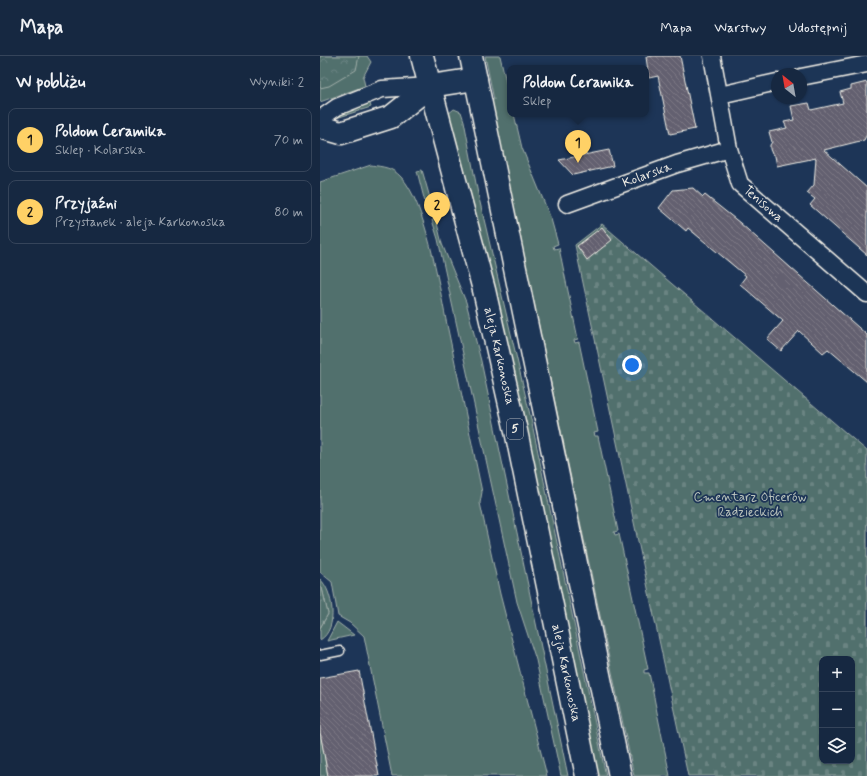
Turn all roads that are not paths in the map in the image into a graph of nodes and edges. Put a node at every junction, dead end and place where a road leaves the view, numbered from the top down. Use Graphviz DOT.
graph roads {
  1 [pos="422,56"];
  2 [pos="471,56"];
  3 [pos="712,56"];
  4 [pos="867,64"];
  5 [pos="807,76"];
  6 [pos="476,79"];
  7 [pos="771,83"];
  8 [pos="430,86"];
  9 [pos="720,95"];
  10 [pos="320,119"];
  11 [pos="320,127"];
  12 [pos="729,149"];
  13 [pos="567,204"];
  14 [pos="867,294"];
  15 [pos="340,651"];
  16 [pos="320,655"];
  17 [pos="587,776"];
  18 [pos="620,776"];
  1 -- 8 [label="main road, aleja Karkonoska / 5"];
  2 -- 6 [label="main road"];
  3 -- 9 [label="street, Tenisowa"];
  4 -- 5 [label="street"];
  6 -- 8 [label="main road"];
  6 -- 18 [label="main road"];
  7 -- 9 [label="street"];
  8 -- 10 [label="street"];
  8 -- 11 [label="main road"];
  8 -- 17 [label="main road, aleja Karkonoska / 5"];
  9 -- 12 [label="street, Tenisowa"];
  12 -- 13 [label="street, Kolarska"];
  12 -- 14 [label="street, Tenisowa"];
  15 -- 16 [label="lane"];
}
